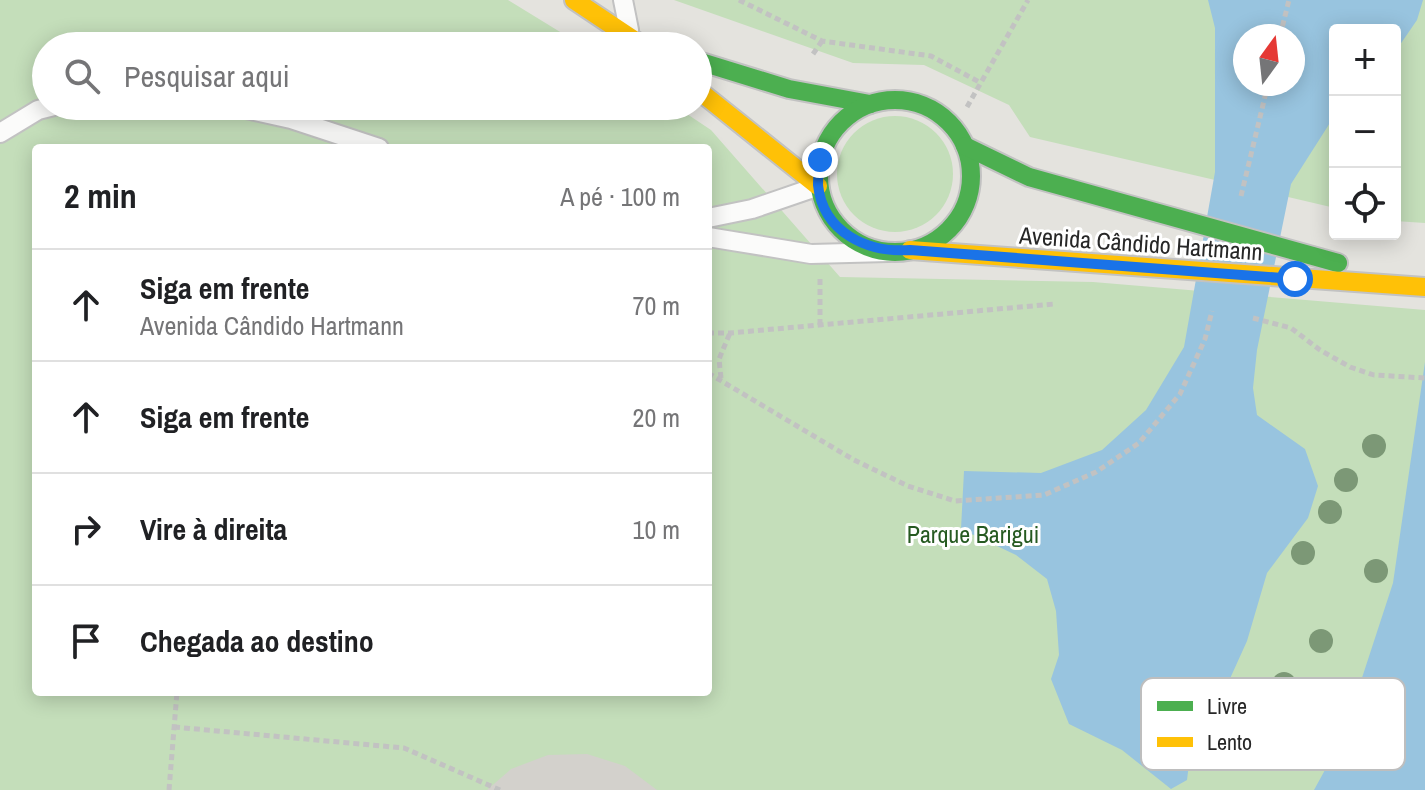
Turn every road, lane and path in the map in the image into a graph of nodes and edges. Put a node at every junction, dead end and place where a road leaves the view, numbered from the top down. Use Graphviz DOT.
graph roads {
  1 [pos="574,0"];
  2 [pos="623,0"];
  3 [pos="739,0"];
  4 [pos="1028,0"];
  5 [pos="1289,0"];
  6 [pos="1283,24"];
  7 [pos="623,32"];
  8 [pos="634,32"];
  9 [pos="712,65"];
  10 [pos="981,83"];
  11 [pos="1265,96"];
  12 [pos="712,101"];
  13 [pos="870,104"];
  14 [pos="32,114"];
  15 [pos="294,120"];
  16 [pos="955,129"];
  17 [pos="0,133"];
  18 [pos="367,144"];
  19 [pos="965,146"];
  20 [pos="818,186"];
  21 [pos="1243,187"];
  22 [pos="712,217"];
  23 [pos="712,238"];
  24 [pos="910,250"];
  25 [pos="888,252"];
  26 [pos="1421,287"];
  27 [pos="1064,303"];
  28 [pos="1291,328"];
  29 [pos="712,333"];
  30 [pos="730,333"];
  31 [pos="1205,339"];
  32 [pos="712,375"];
  33 [pos="1425,378"];
  34 [pos="721,379"];
  35 [pos="177,696"];
  36 [pos="174,727"];
  37 [pos="169,790"];
  38 [pos="500,790"];
  1 -- 7 [label="main road"];
  2 -- 8 [label="lane"];
  3 -- 10 [label="path"];
  4 -- 10 [label="path"];
  5 -- 6 [label="path"];
  9 -- 13 [label="main road"];
  10 -- 16 [label="path"];
  11 -- 21 [label="path"];
  12 -- 20 [label="main road"];
  13 -- 16 [label="main road"];
  13 -- 20 [label="main road"];
  14 -- 17 [label="lane"];
  15 -- 18 [label="lane"];
  16 -- 19 [label="main road"];
  19 -- 24 [label="main road"];
  19 -- 26 [label="main road, Avenida Cândido Hartmann"];
  20 -- 22 [label="lane"];
  20 -- 25 [label="main road"];
  23 -- 25 [label="lane"];
  24 -- 25 [label="main road"];
  24 -- 26 [label="main road, Avenida Cândido Hartmann"];
  27 -- 30 [label="path"];
  28 -- 33 [label="path"];
  29 -- 30 [label="path"];
  30 -- 34 [label="path"];
  31 -- 34 [label="path"];
  32 -- 34 [label="path"];
  35 -- 36 [label="path"];
  36 -- 37 [label="path"];
  36 -- 38 [label="path"];
}
